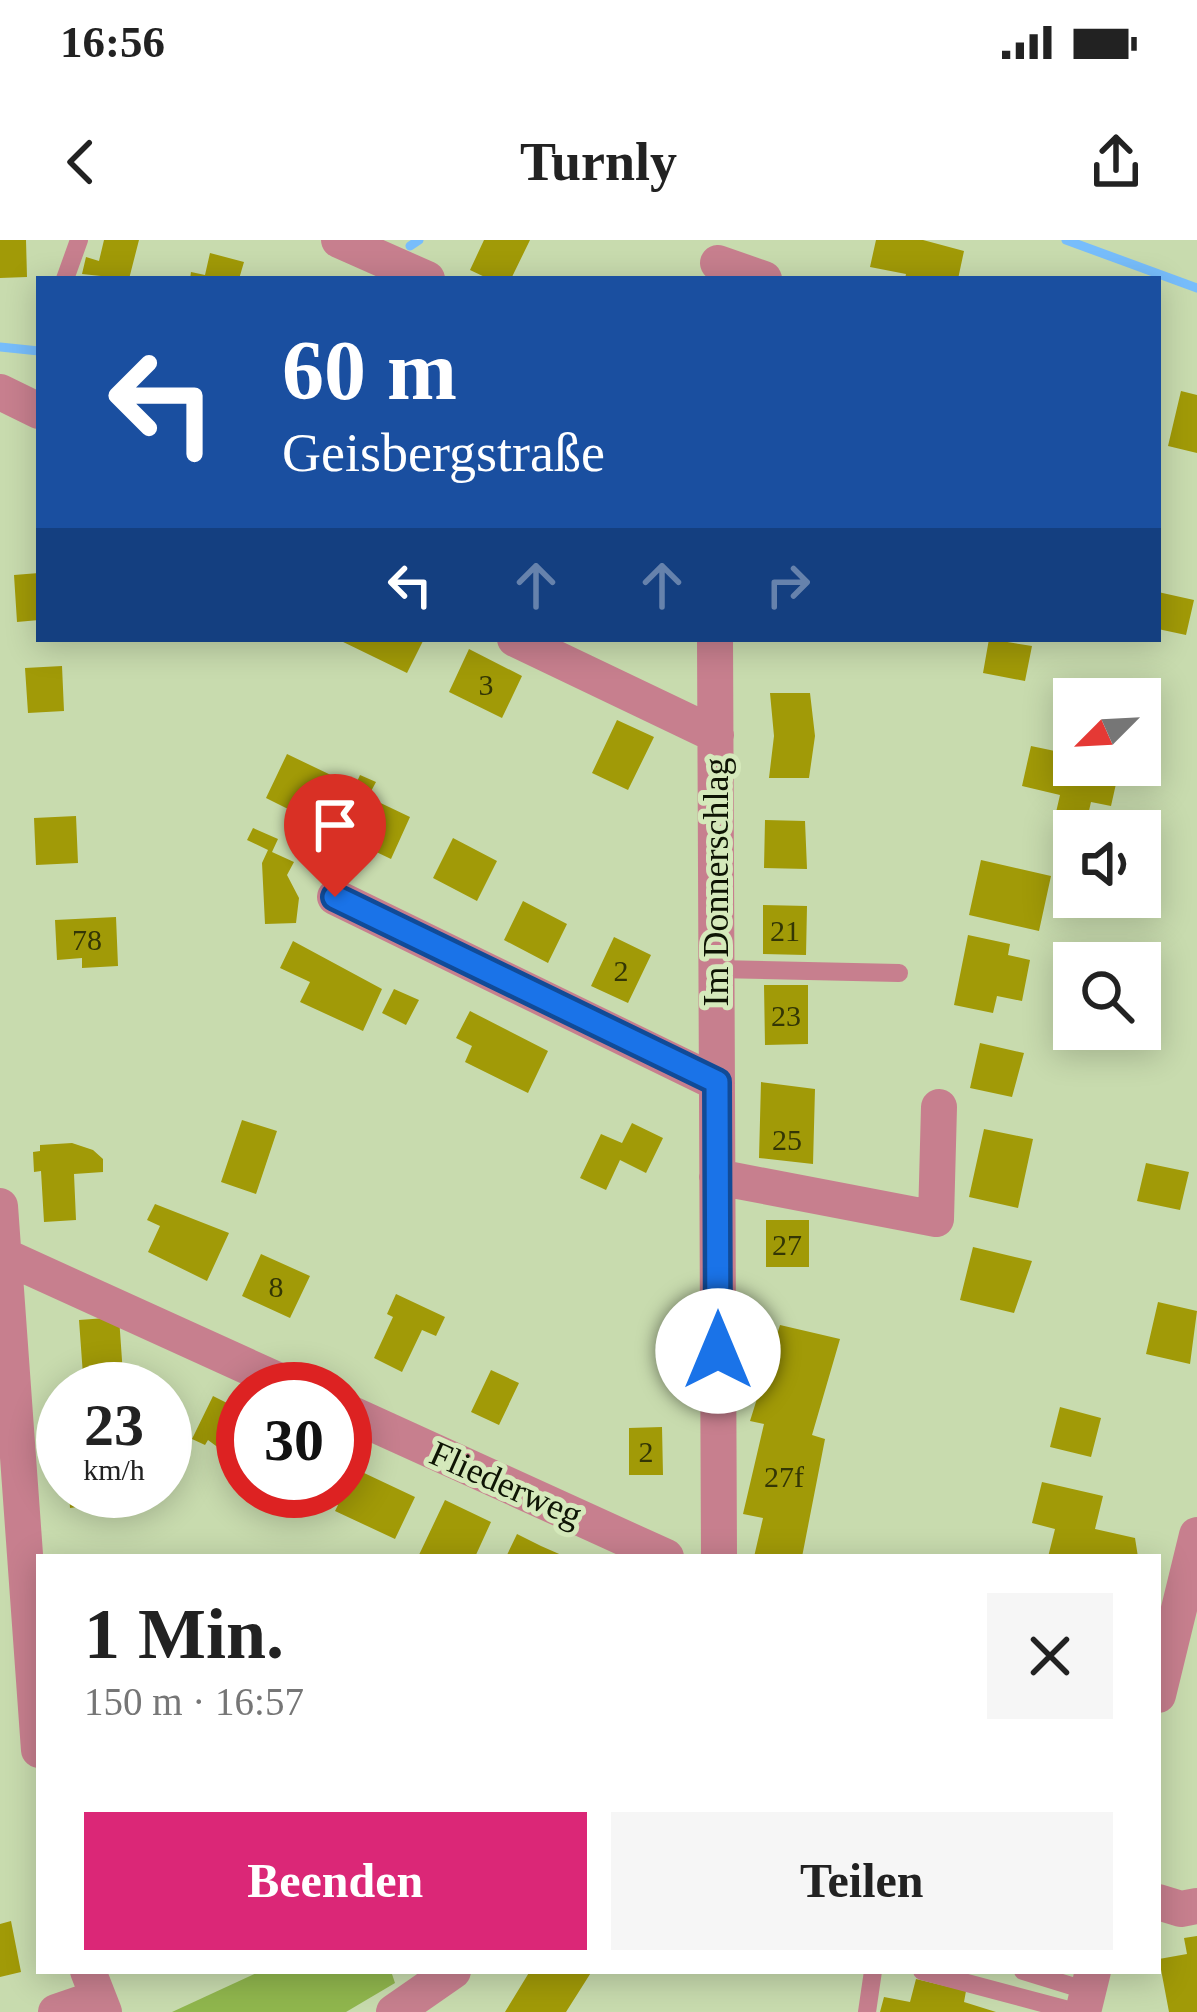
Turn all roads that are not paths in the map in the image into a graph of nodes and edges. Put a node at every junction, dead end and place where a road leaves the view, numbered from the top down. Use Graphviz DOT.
graph roads {
  1 [pos="79,240"];
  2 [pos="339,240"];
  3 [pos="718,261"];
  4 [pos="66,276"];
  5 [pos="420,276"];
  6 [pos="756,276"];
  7 [pos="0,392"];
  8 [pos="36,409"];
  9 [pos="521,642"];
  10 [pos="715,642"];
  11 [pos="716,735"];
  12 [pos="335,897"];
  13 [pos="717,969"];
  14 [pos="899,973"];
  15 [pos="717,1082"];
  16 [pos="939,1108"];
  17 [pos="717,1177"];
  18 [pos="0,1205"];
  19 [pos="2,1255"];
  20 [pos="238,1362"];
  21 [pos="372,1423"];
  22 [pos="1197,1535"];
  23 [pos="659,1554"];
  24 [pos="719,1554"];
  25 [pos="1161,1683"];
  26 [pos="24,1701"];
  27 [pos="36,1740"];
  28 [pos="1161,1902"];
  29 [pos="1197,1906"];
  30 [pos="445,1974"];
  31 [pos="873,1974"];
  32 [pos="942,1974"];
  33 [pos="1030,1974"];
  34 [pos="96,1994"];
  35 [pos="1085,1996"];
  36 [pos="56,2012"];
  37 [pos="394,2012"];
  38 [pos="867,2012"];
  1 -- 4 [label="lane"];
  2 -- 5 [label="street"];
  3 -- 6 [label="street"];
  7 -- 8 [label="street"];
  9 -- 11 [label="street"];
  10 -- 11 [label="street, Im Donnerschlag"];
  11 -- 13 [label="street, Im Donnerschlag"];
  12 -- 15 [label="street"];
  13 -- 14 [label="lane"];
  13 -- 15 [label="street, Im Donnerschlag"];
  15 -- 17 [label="street, Im Donnerschlag"];
  16 -- 17 [label="street"];
  17 -- 24 [label="street, Im Donnerschlag"];
  18 -- 19 [label="street"];
  19 -- 20 [label="street"];
  19 -- 26 [label="street"];
  21 -- 23 [label="street, Fliederweg"];
  22 -- 25 [label="street"];
  26 -- 27 [label="street"];
  28 -- 29 [label="street"];
  30 -- 37 [label="street"];
  31 -- 38 [label="lane"];
  32 -- 35 [label="lane"];
  33 -- 35 [label="lane"];
  34 -- 36 [label="street"];
}
